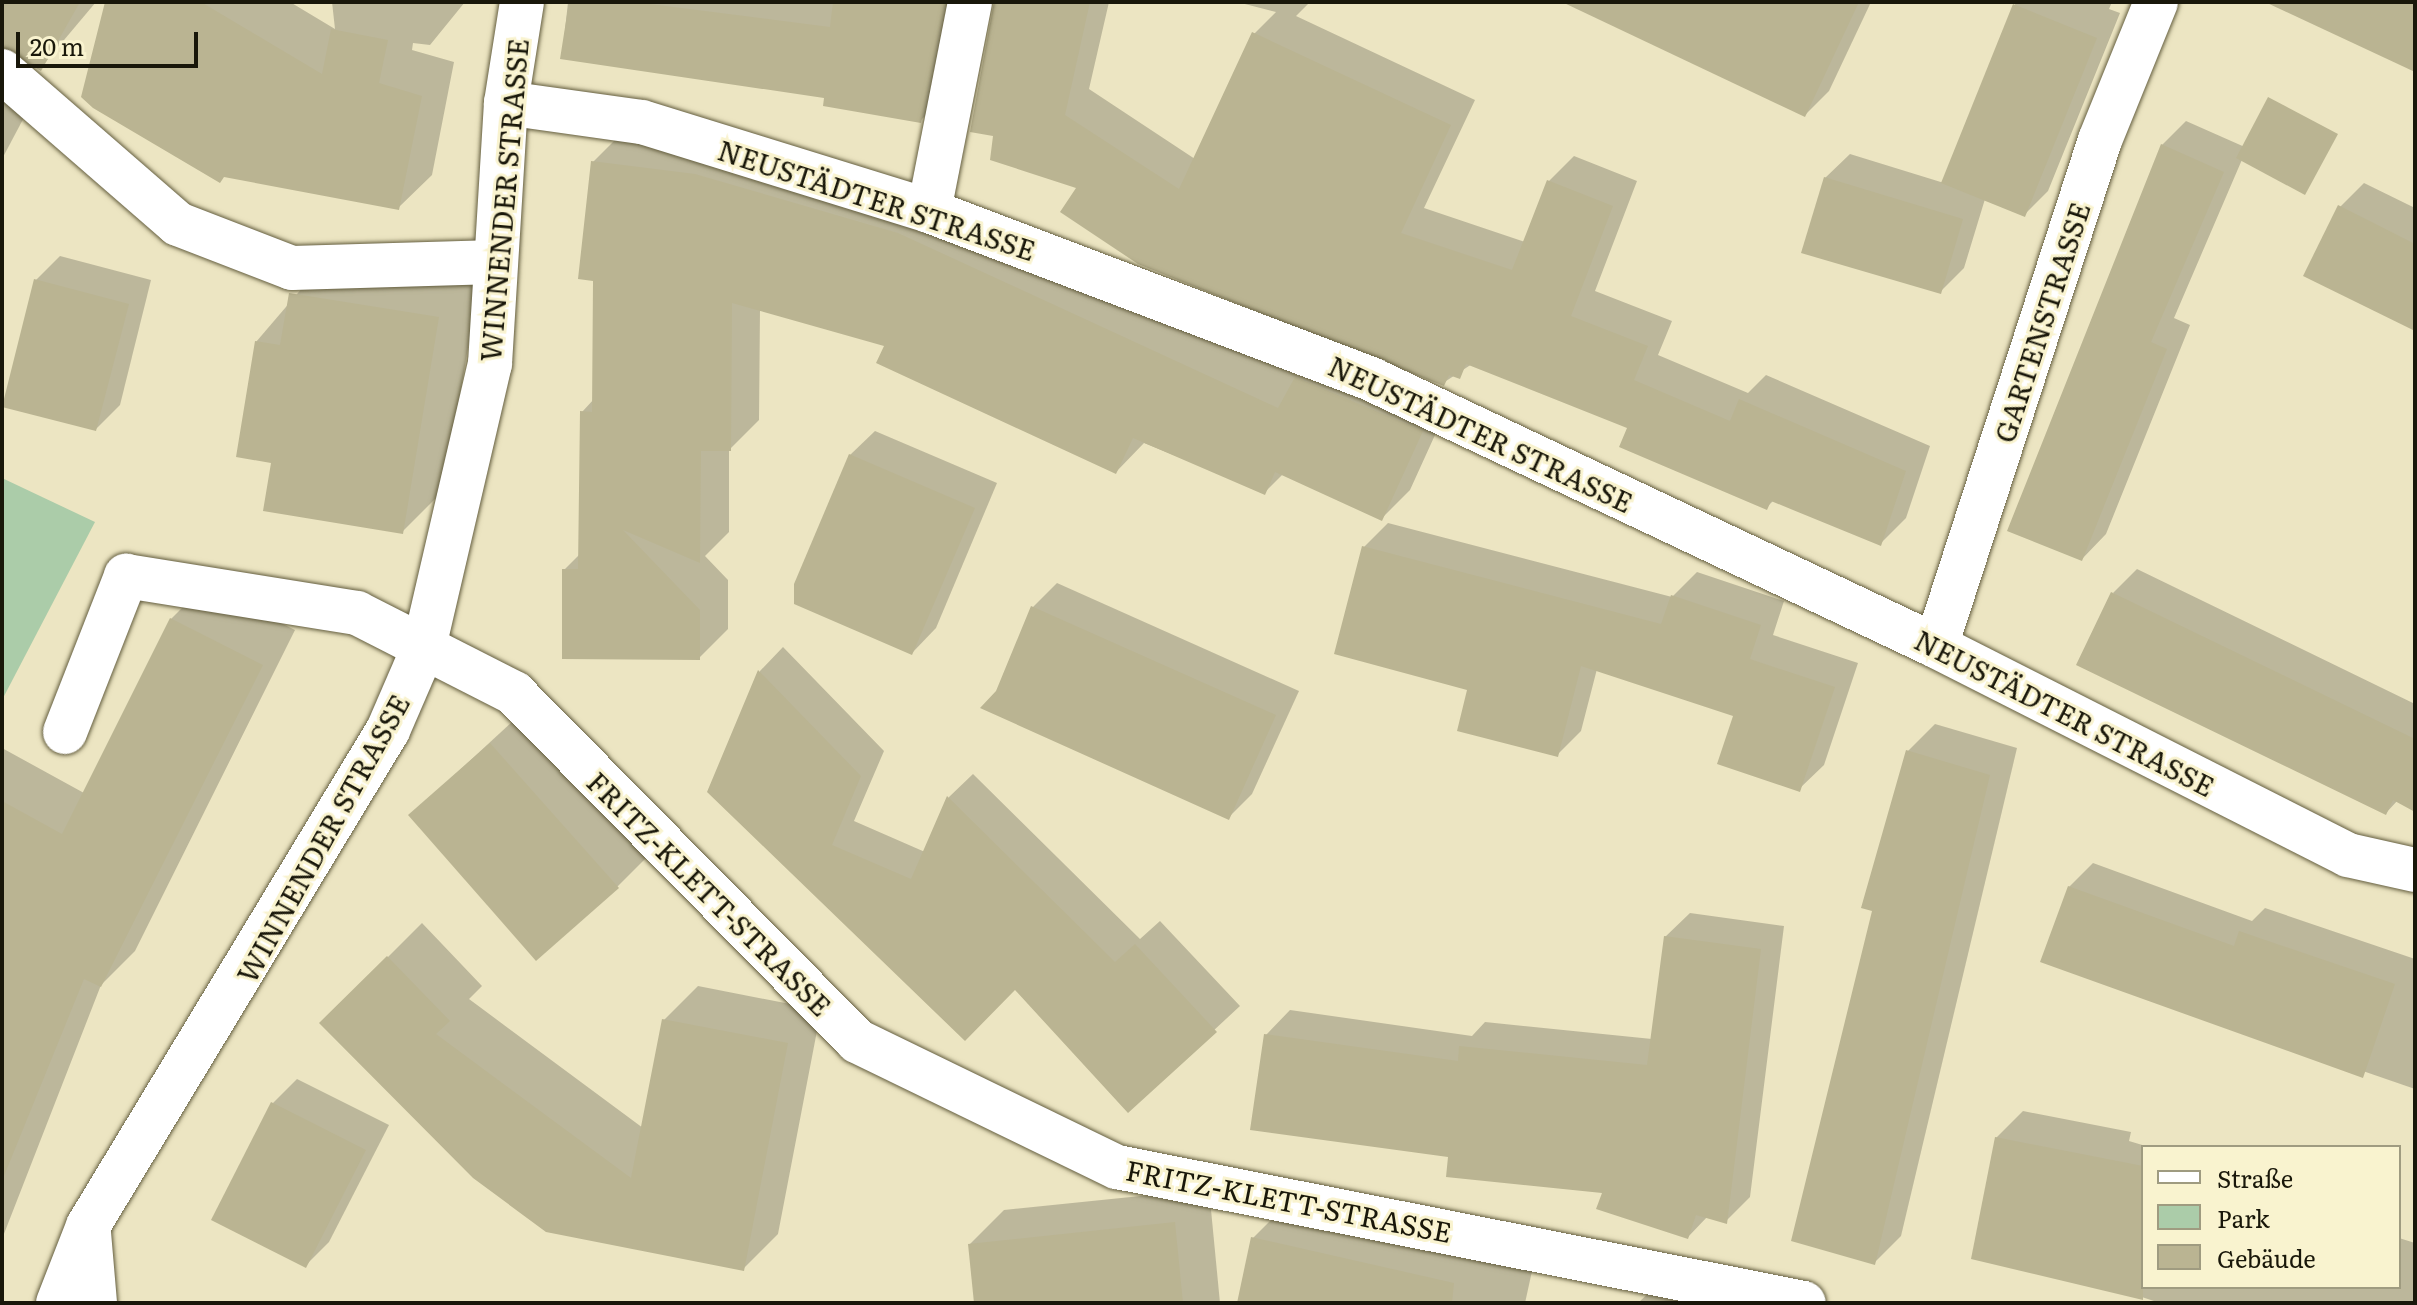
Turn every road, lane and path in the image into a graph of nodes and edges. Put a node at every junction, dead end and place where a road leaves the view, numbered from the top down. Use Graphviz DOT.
graph roads {
  1 [pos="970,2"];
  2 [pos="2156,2"];
  3 [pos="511,4"];
  4 [pos="2,71"];
  5 [pos="506,103"];
  6 [pos="929,211"];
  7 [pos="496,262"];
  8 [pos="1936,646"];
  9 [pos="424,647"];
  10 [pos="65,732"];
  11 [pos="2415,870"];
  12 [pos="73,1295"];
  13 [pos="24,1303"];
  14 [pos="1804,1303"];
  1 -- 6 [label="street"];
  2 -- 8 [label="street, GARTENSTRASSE"];
  3 -- 5 [label="street, WINNENDER STRASSE"];
  4 -- 7 [label="street"];
  5 -- 6 [label="street, NEUSTÄDTER STRASSE"];
  5 -- 7 [label="street, WINNENDER STRASSE"];
  6 -- 8 [label="street, NEUSTÄDTER STRASSE"];
  7 -- 9 [label="street, WINNENDER STRASSE"];
  8 -- 11 [label="street, NEUSTÄDTER STRASSE"];
  9 -- 10 [label="street, FRITZ-KLETT-STRASSE"];
  9 -- 12 [label="street, WINNENDER STRASSE"];
  9 -- 14 [label="street, FRITZ-KLETT-STRASSE"];
  12 -- 13 [label="street"];
}
